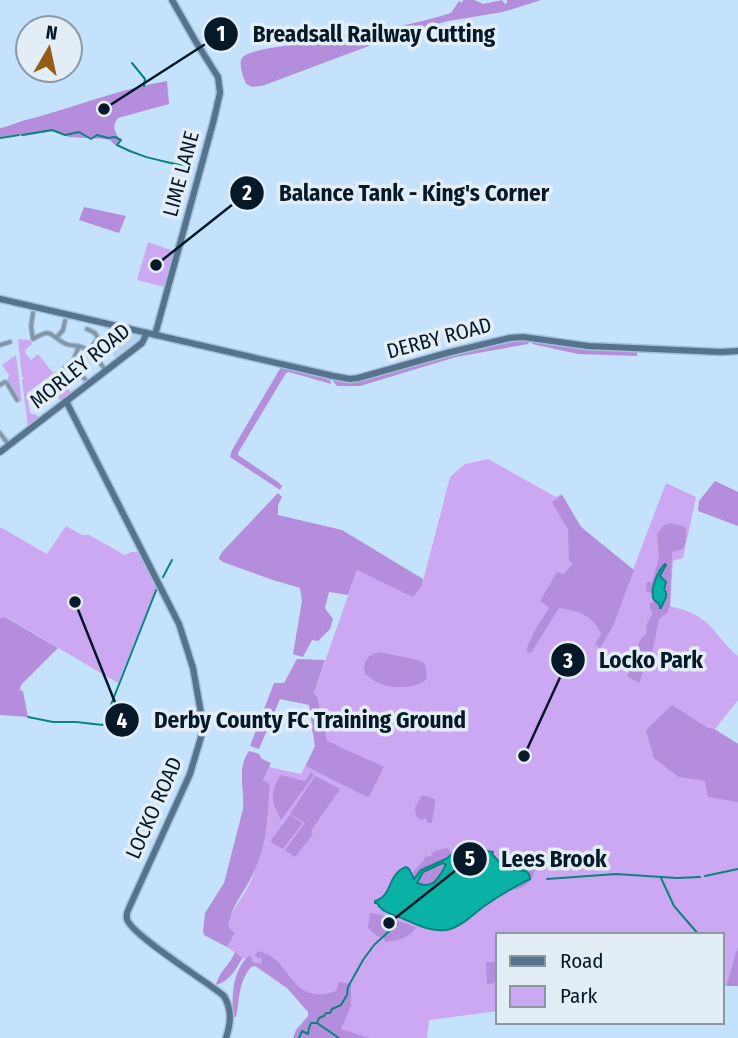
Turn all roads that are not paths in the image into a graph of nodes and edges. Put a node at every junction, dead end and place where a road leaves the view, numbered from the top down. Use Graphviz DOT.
graph roads {
  1 [pos="172,0"];
  2 [pos="0,299"];
  3 [pos="31,317"];
  4 [pos="63,324"];
  5 [pos="90,329"];
  6 [pos="151,334"];
  7 [pos="57,337"];
  8 [pos="10,342"];
  9 [pos="0,345"];
  10 [pos="79,346"];
  11 [pos="89,350"];
  12 [pos="738,351"];
  13 [pos="69,364"];
  14 [pos="106,371"];
  15 [pos="85,379"];
  16 [pos="0,385"];
  17 [pos="17,400"];
  18 [pos="41,401"];
  19 [pos="66,401"];
  20 [pos="0,433"];
  21 [pos="9,445"];
  22 [pos="0,452"];
  23 [pos="226,1038"];
  1 -- 6 [label="street, LIME LANE"];
  2 -- 6 [label="street"];
  3 -- 7 [label="street"];
  4 -- 7 [label="street"];
  5 -- 11 [label="street"];
  6 -- 12 [label="street, DERBY ROAD"];
  6 -- 14 [label="street, MORLEY ROAD"];
  7 -- 10 [label="street"];
  8 -- 9 [label="street"];
  10 -- 11 [label="street"];
  10 -- 13 [label="street"];
  11 -- 14 [label="street"];
  13 -- 15 [label="street"];
  13 -- 18 [label="street"];
  14 -- 19 [label="street, MORLEY ROAD"];
  16 -- 17 [label="street"];
  19 -- 21 [label="street, MORLEY ROAD"];
  19 -- 23 [label="street, LOCKO ROAD"];
  20 -- 21 [label="street"];
  21 -- 22 [label="street, MORLEY ROAD"];
}
